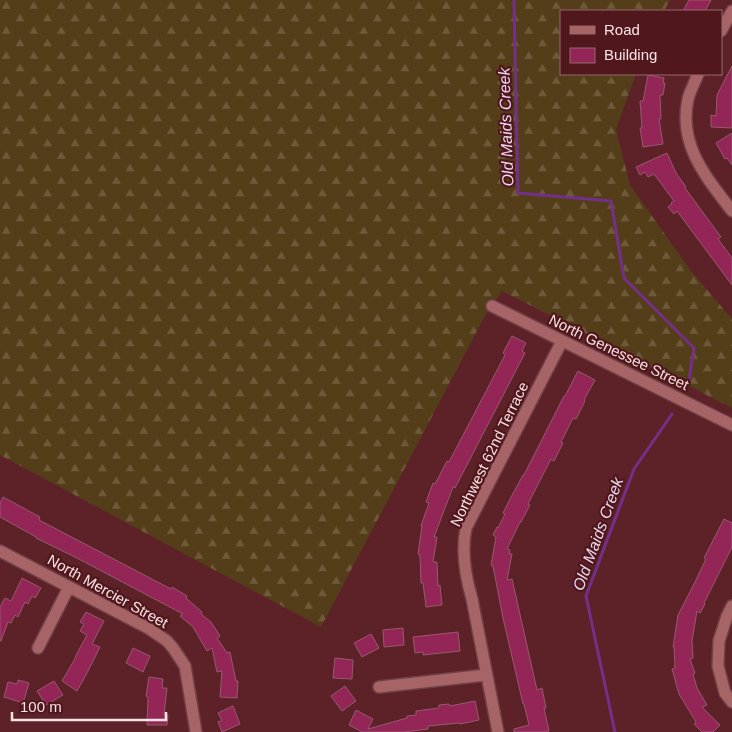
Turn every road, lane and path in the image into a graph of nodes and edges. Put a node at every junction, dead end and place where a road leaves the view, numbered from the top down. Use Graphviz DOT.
graph roads {
  1 [pos="732,11"];
  2 [pos="722,29"];
  3 [pos="698,75"];
  4 [pos="732,211"];
  5 [pos="492,306"];
  6 [pos="562,341"];
  7 [pos="732,425"];
  8 [pos="0,551"];
  9 [pos="69,587"];
  10 [pos="732,606"];
  11 [pos="38,648"];
  12 [pos="486,675"];
  13 [pos="379,687"];
  14 [pos="732,702"];
  15 [pos="196,732"];
  16 [pos="498,732"];
  1 -- 2 [label="street"];
  3 -- 4 [label="street"];
  5 -- 6 [label="street, North Genessee Street"];
  6 -- 7 [label="street, North Genessee Street"];
  6 -- 12 [label="street, Northwest 62nd Terrace"];
  8 -- 9 [label="street, North Mercier Street"];
  9 -- 11 [label="street"];
  9 -- 15 [label="street, North Mercier Street"];
  10 -- 14 [label="street"];
  12 -- 13 [label="street"];
  12 -- 16 [label="street, Northwest 62nd Terrace"];
}
